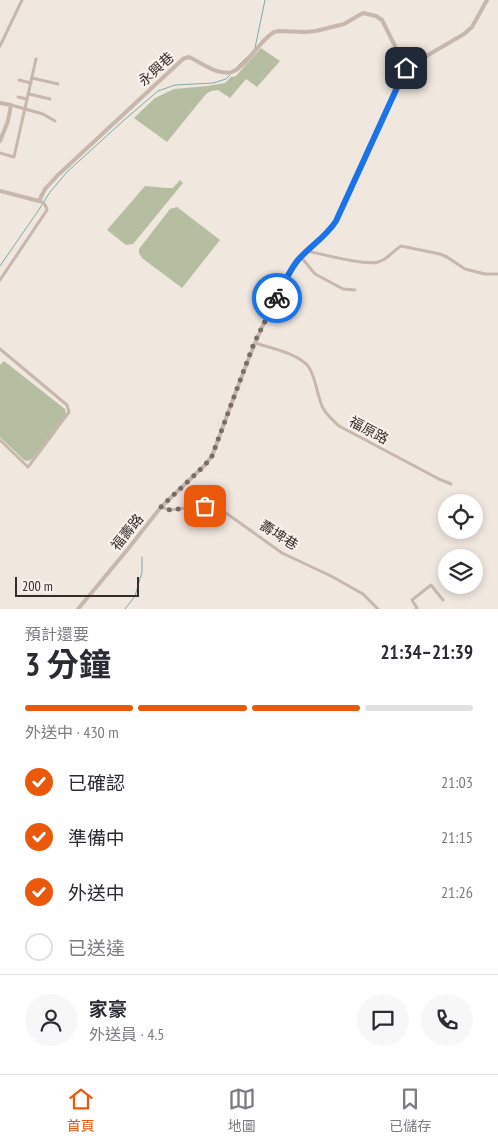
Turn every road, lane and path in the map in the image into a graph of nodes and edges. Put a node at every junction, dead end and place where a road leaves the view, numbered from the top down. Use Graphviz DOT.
graph roads {
  1 [pos="22,0"];
  2 [pos="487,0"];
  3 [pos="0,46"];
  4 [pos="36,59"];
  5 [pos="406,68"];
  6 [pos="32,78"];
  7 [pos="19,80"];
  8 [pos="31,83"];
  9 [pos="58,84"];
  10 [pos="28,94"];
  11 [pos="18,97"];
  12 [pos="27,99"];
  13 [pos="50,99"];
  14 [pos="0,103"];
  15 [pos="11,105"];
  16 [pos="26,108"];
  17 [pos="55,121"];
  18 [pos="0,141"];
  19 [pos="0,153"];
  20 [pos="0,191"];
  21 [pos="42,202"];
  22 [pos="307,252"];
  23 [pos="301,258"];
  24 [pos="498,274"];
  25 [pos="0,280"];
  26 [pos="355,290"];
  27 [pos="254,343"];
  28 [pos="0,349"];
  29 [pos="0,440"];
  30 [pos="451,484"];
  31 [pos="161,507"];
  32 [pos="443,600"];
  33 [pos="78,609"];
  34 [pos="378,609"];
  35 [pos="416,609"];
  1 -- 3 [label="street"];
  2 -- 5 [label="street"];
  4 -- 6 [label="street"];
  5 -- 21 [label="street, 永興巷"];
  5 -- 22 [label="street, 福壽路"];
  6 -- 8 [label="street"];
  6 -- 9 [label="street"];
  7 -- 8 [label="street"];
  8 -- 10 [label="street"];
  10 -- 12 [label="street"];
  10 -- 13 [label="street"];
  11 -- 12 [label="street"];
  12 -- 16 [label="street"];
  14 -- 15 [label="street"];
  15 -- 16 [label="street"];
  15 -- 18 [label="street"];
  16 -- 17 [label="street"];
  16 -- 19 [label="street"];
  20 -- 21 [label="street"];
  21 -- 25 [label="street"];
  22 -- 23 [label="street, 福壽路"];
  22 -- 24 [label="street"];
  23 -- 26 [label="street"];
  23 -- 27 [label="street, 福壽路"];
  27 -- 30 [label="street, 福原路"];
  27 -- 31 [label="street, 福壽路"];
  28 -- 29 [label="street"];
  31 -- 33 [label="street, 福壽路"];
  31 -- 34 [label="street, 壽埤巷"];
  32 -- 35 [label="street"];
}
